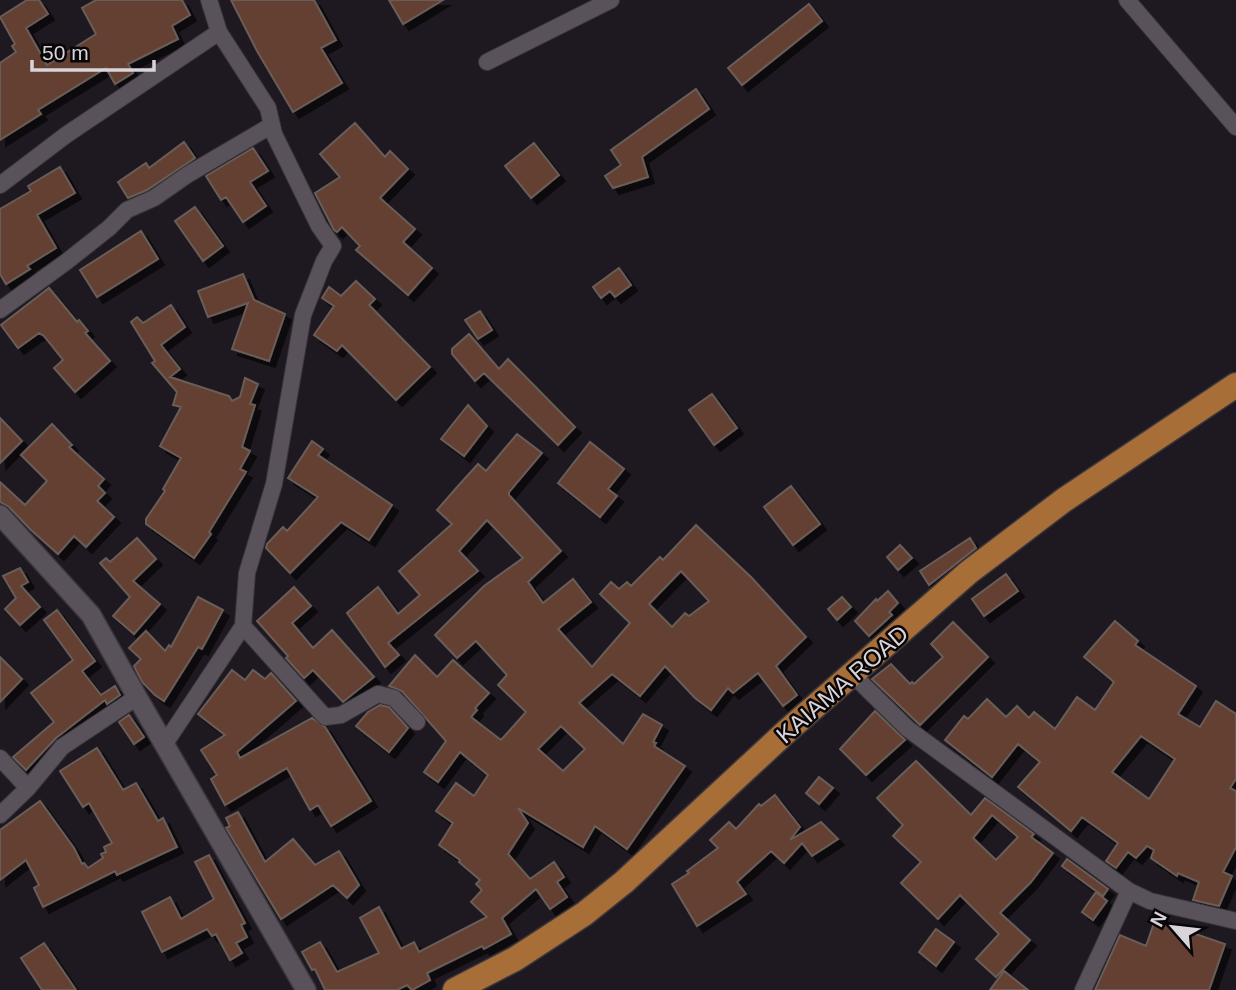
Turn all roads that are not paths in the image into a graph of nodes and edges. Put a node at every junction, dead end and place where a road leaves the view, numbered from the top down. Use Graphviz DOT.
graph roads {
  1 [pos="209,0"];
  2 [pos="611,0"];
  3 [pos="1127,0"];
  4 [pos="219,32"];
  5 [pos="487,62"];
  6 [pos="272,125"];
  7 [pos="1236,127"];
  8 [pos="0,185"];
  9 [pos="0,310"];
  10 [pos="1236,385"];
  11 [pos="0,515"];
  12 [pos="243,626"];
  13 [pos="852,674"];
  14 [pos="136,697"];
  15 [pos="417,722"];
  16 [pos="164,745"];
  17 [pos="0,758"];
  18 [pos="28,788"];
  19 [pos="0,816"];
  20 [pos="1129,891"];
  21 [pos="1236,921"];
  22 [pos="306,990"];
  23 [pos="455,990"];
  24 [pos="1083,990"];
  1 -- 4 [label="street"];
  2 -- 5 [label="street"];
  3 -- 7 [label="street"];
  4 -- 6 [label="street"];
  4 -- 8 [label="street"];
  6 -- 9 [label="street"];
  6 -- 12 [label="street"];
  10 -- 13 [label="highway, KAIAMA ROAD"];
  11 -- 14 [label="street"];
  12 -- 15 [label="street"];
  12 -- 16 [label="street"];
  13 -- 20 [label="street"];
  13 -- 23 [label="highway, KAIAMA ROAD"];
  14 -- 16 [label="street"];
  14 -- 18 [label="street"];
  16 -- 22 [label="street"];
  17 -- 18 [label="street"];
  18 -- 19 [label="street"];
  20 -- 21 [label="street"];
  20 -- 24 [label="street"];
}
